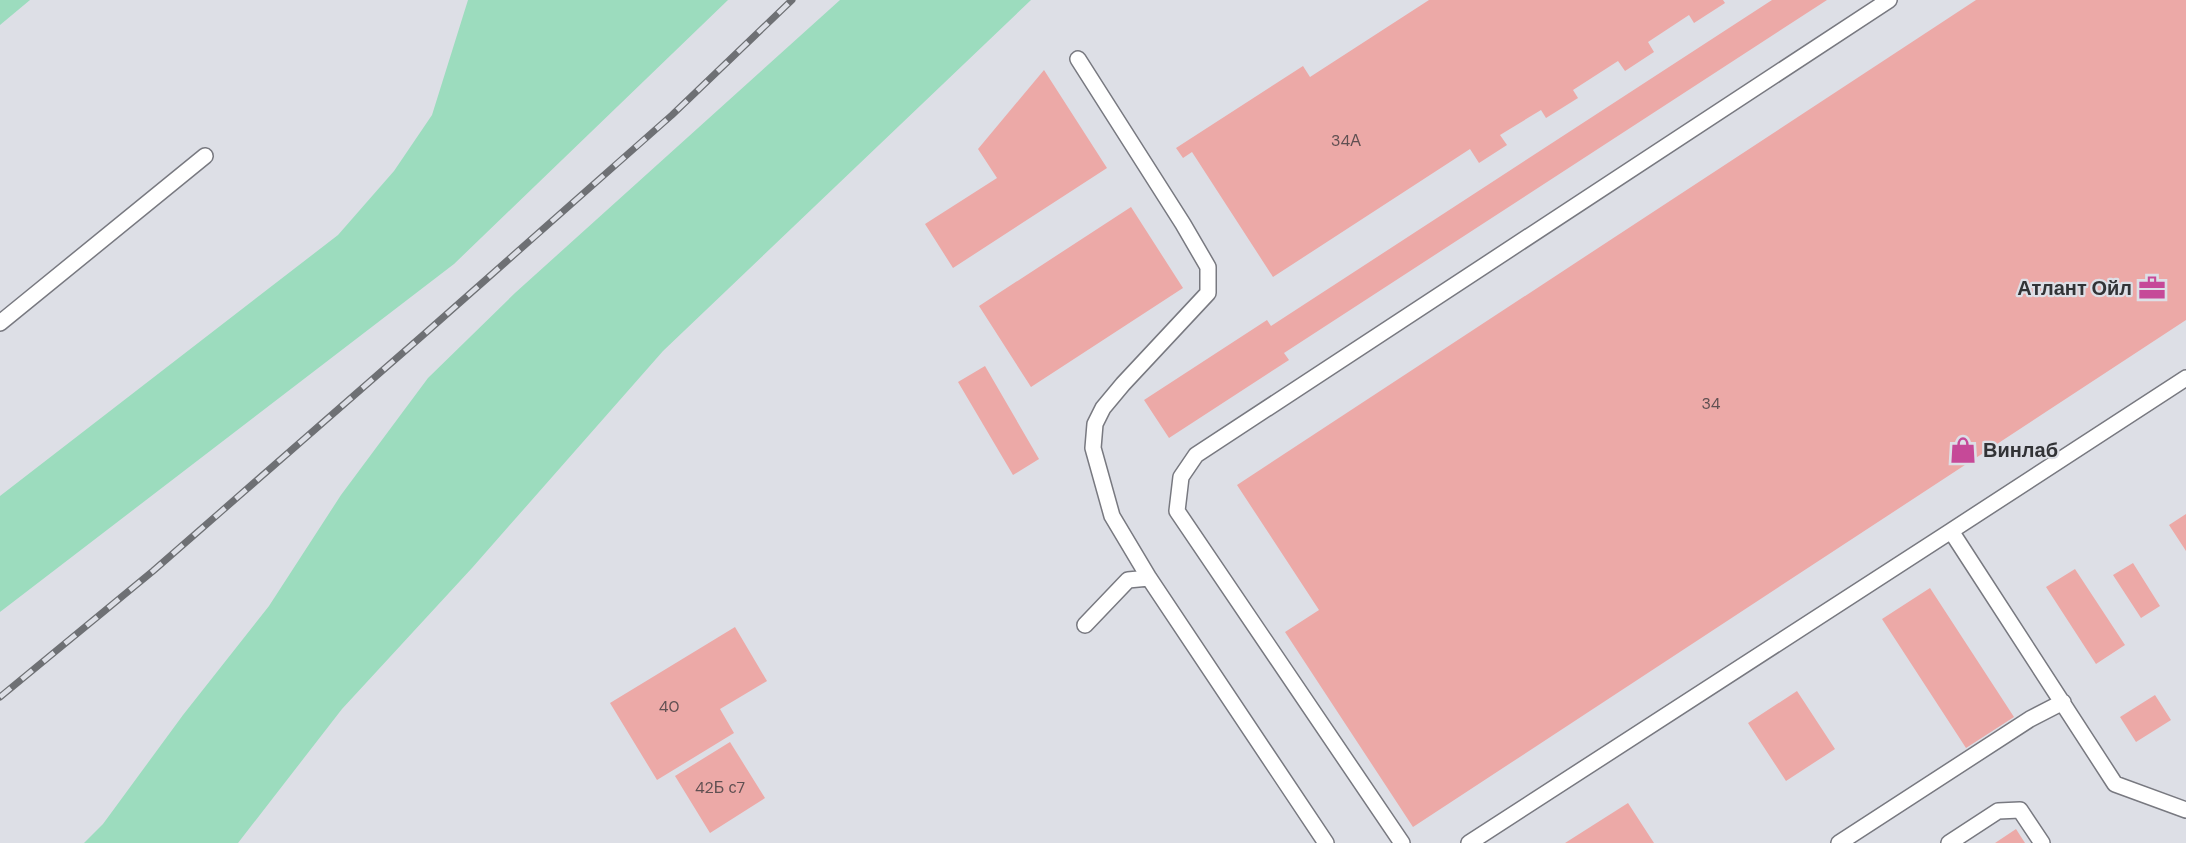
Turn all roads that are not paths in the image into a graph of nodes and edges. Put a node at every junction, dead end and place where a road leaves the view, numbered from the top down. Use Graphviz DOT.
graph roads {
  1 [pos="1889,0"];
  2 [pos="1078,59"];
  3 [pos="205,156"];
  4 [pos="0,323"];
  5 [pos="2186,378"];
  6 [pos="1951,531"];
  7 [pos="1149,578"];
  8 [pos="1085,626"];
  9 [pos="2063,702"];
  10 [pos="2186,810"];
  11 [pos="1326,843"];
  12 [pos="1402,843"];
  13 [pos="1469,843"];
  14 [pos="1839,843"];
  15 [pos="1949,843"];
  16 [pos="2042,843"];
  1 -- 12 [label="lane"];
  2 -- 7 [label="lane"];
  3 -- 4 [label="lane"];
  5 -- 6 [label="lane"];
  6 -- 9 [label="lane"];
  6 -- 13 [label="lane"];
  7 -- 8 [label="lane"];
  7 -- 11 [label="lane"];
  9 -- 10 [label="lane"];
  9 -- 14 [label="lane"];
  15 -- 16 [label="lane"];
}
